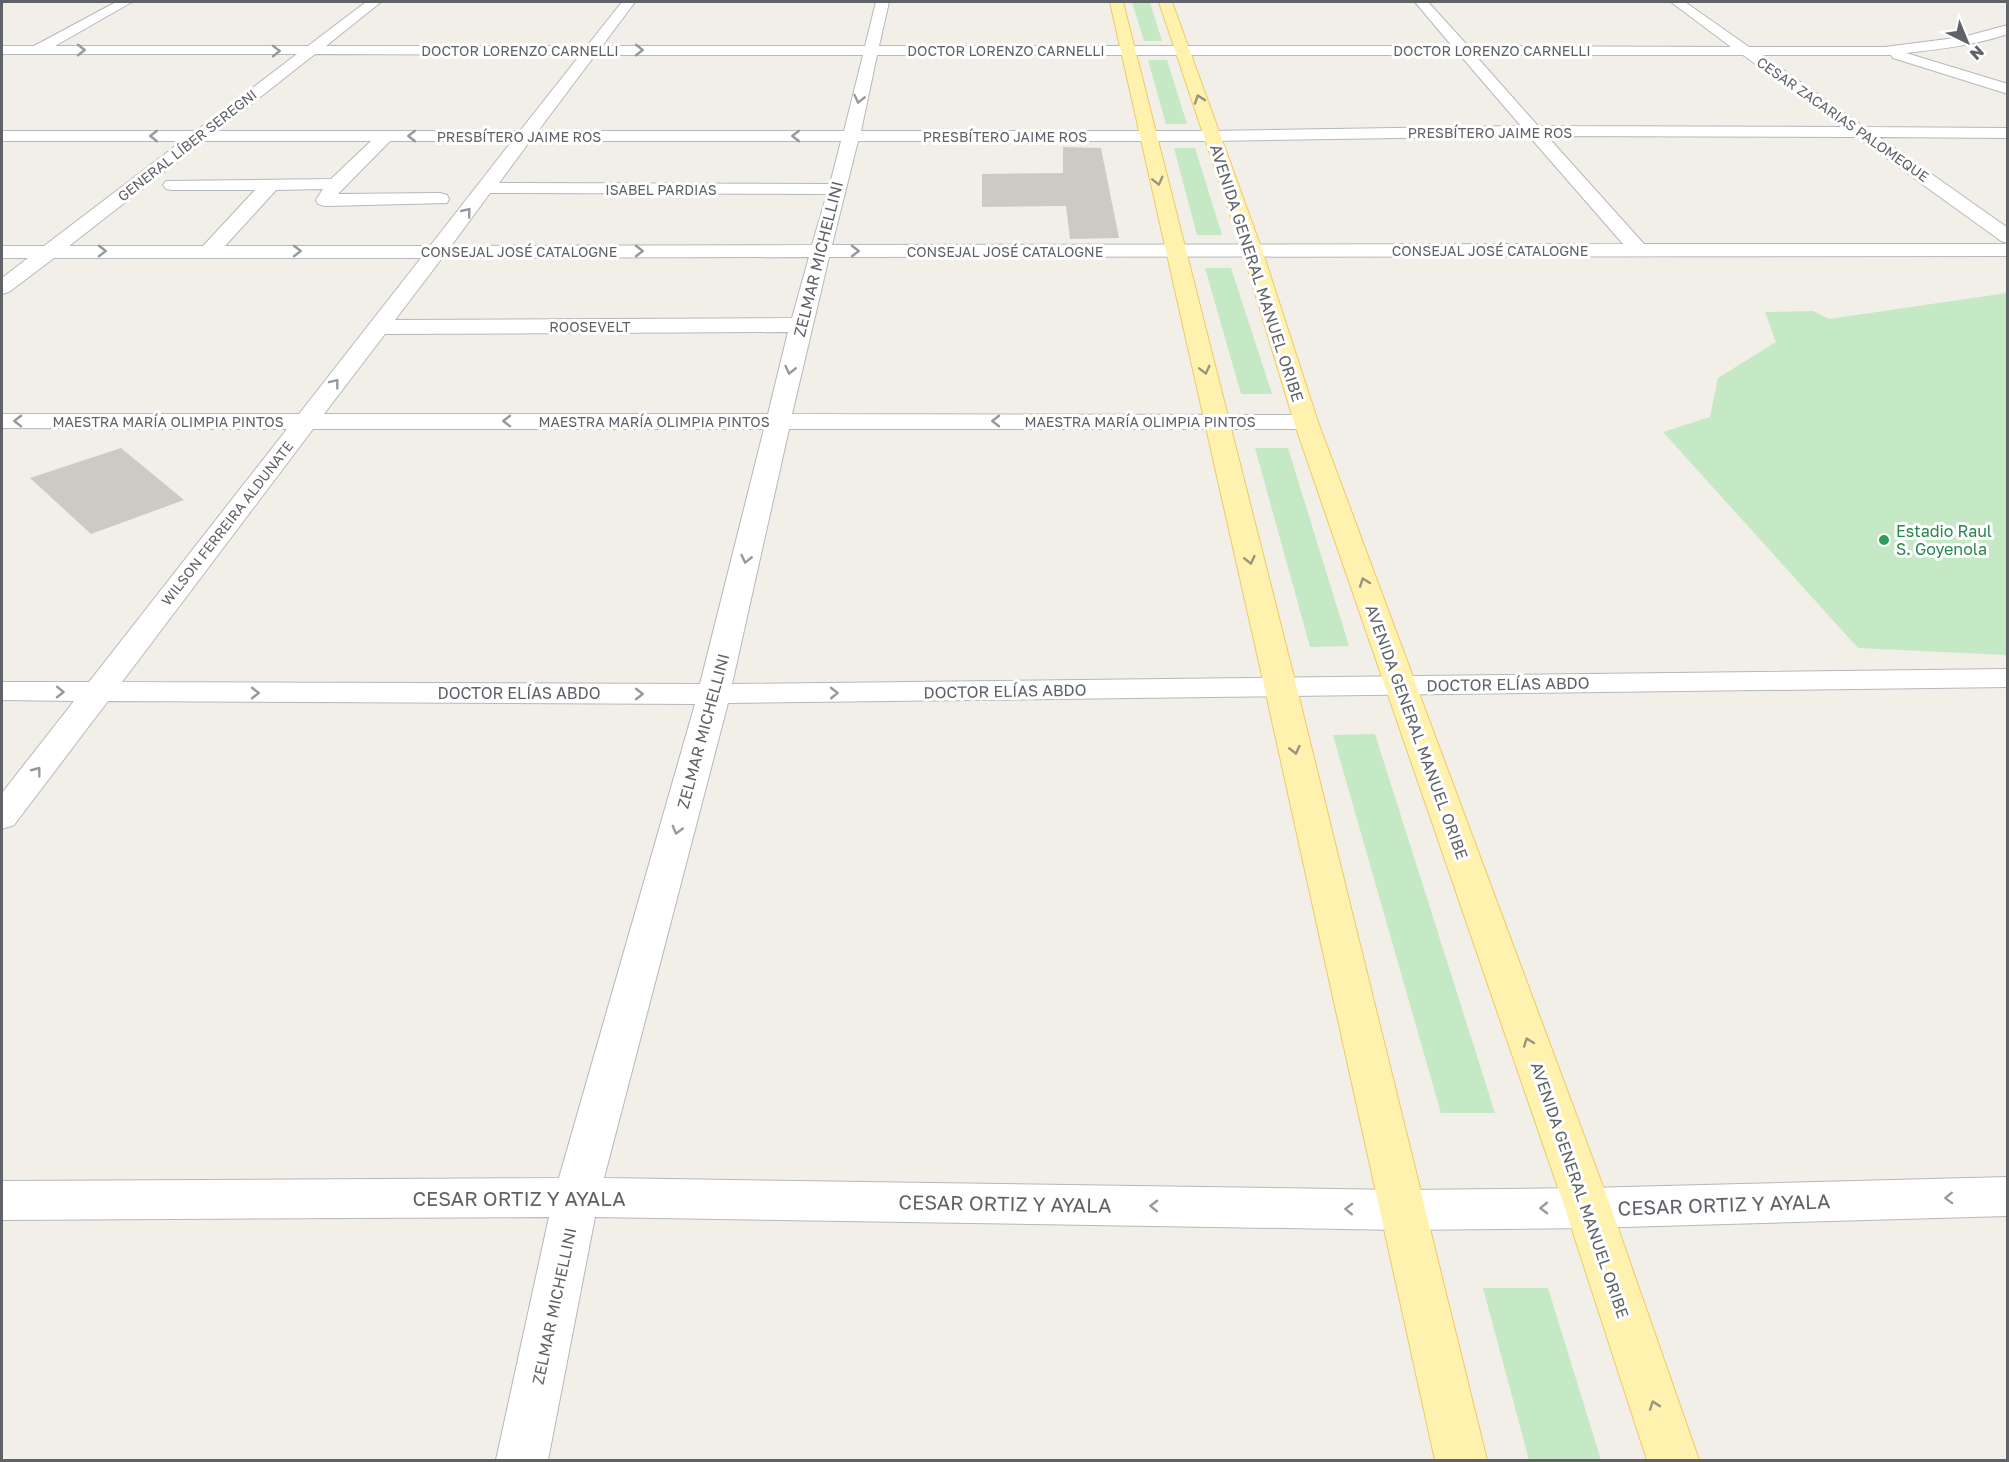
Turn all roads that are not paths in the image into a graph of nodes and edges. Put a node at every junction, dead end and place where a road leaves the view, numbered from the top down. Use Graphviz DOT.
graph roads {
  1 [pos="125,2"];
  2 [pos="374,2"];
  3 [pos="628,2"];
  4 [pos="882,2"];
  5 [pos="1116,2"];
  6 [pos="1165,2"];
  7 [pos="1421,2"];
  8 [pos="1677,2"];
  9 [pos="2007,29"];
  10 [pos="2,50"];
  11 [pos="36,50"];
  12 [pos="592,50"];
  13 [pos="870,50"];
  14 [pos="1127,50"];
  15 [pos="1182,50"];
  16 [pos="1463,50"];
  17 [pos="1746,50"];
  18 [pos="309,51"];
  19 [pos="1885,51"];
  20 [pos="10,65"];
  21 [pos="2007,89"];
  22 [pos="1533,131"];
  23 [pos="1863,133"];
  24 [pos="2007,133"];
  25 [pos="525,135"];
  26 [pos="1146,135"];
  27 [pos="2,136"];
  28 [pos="199,136"];
  29 [pos="386,136"];
  30 [pos="851,136"];
  31 [pos="1211,136"];
  32 [pos="271,184"];
  33 [pos="336,184"];
  34 [pos="172,185"];
  35 [pos="486,188"];
  36 [pos="836,189"];
  37 [pos="440,199"];
  38 [pos="2007,237"];
  39 [pos="1252,250"];
  40 [pos="1638,250"];
  41 [pos="2007,250"];
  42 [pos="209,251"];
  43 [pos="821,251"];
  44 [pos="1175,251"];
  45 [pos="2,252"];
  46 [pos="48,252"];
  47 [pos="436,252"];
  48 [pos="2,288"];
  49 [pos="801,325"];
  50 [pos="378,327"];
  51 [pos="2,421"];
  52 [pos="778,421"];
  53 [pos="1217,421"];
  54 [pos="305,422"];
  55 [pos="1306,422"];
  56 [pos="2004,682"];
  57 [pos="1401,686"];
  58 [pos="1281,689"];
  59 [pos="2,691"];
  60 [pos="97,692"];
  61 [pos="714,694"];
  62 [pos="2,818"];
  63 [pos="2007,1196"];
  64 [pos="576,1197"];
  65 [pos="2,1201"];
  66 [pos="1588,1208"];
  67 [pos="1402,1210"];
  68 [pos="522,1461"];
  69 [pos="1461,1461"];
  70 [pos="1673,1461"];
  1 -- 11 [label="street"];
  2 -- 18 [label="street, GENERAL LÍBER SEREGNI"];
  3 -- 12 [label="street, WILSON FERREIRA ALDUNATE"];
  4 -- 13 [label="street, ZELMAR MICHELLINI"];
  5 -- 14 [label="main road"];
  6 -- 15 [label="main road, AVENIDA GENERAL MANUEL ORIBE"];
  7 -- 16 [label="street"];
  8 -- 17 [label="street, CESAR ZACARIAS PALOMEQUE"];
  9 -- 19 [label="street, DOCTOR LORENZO CARNELLI"];
  10 -- 11 [label="street, DOCTOR LORENZO CARNELLI"];
  11 -- 18 [label="street, DOCTOR LORENZO CARNELLI, one-way"];
  11 -- 20 [label="street"];
  12 -- 13 [label="street, DOCTOR LORENZO CARNELLI, one-way"];
  12 -- 18 [label="street, DOCTOR LORENZO CARNELLI"];
  12 -- 25 [label="street, WILSON FERREIRA ALDUNATE"];
  13 -- 14 [label="street, DOCTOR LORENZO CARNELLI"];
  13 -- 30 [label="street, ZELMAR MICHELLINI, one-way"];
  14 -- 15 [label="street, DOCTOR LORENZO CARNELLI"];
  14 -- 26 [label="main road"];
  15 -- 16 [label="street, DOCTOR LORENZO CARNELLI"];
  31 -- 15 [label="main road, AVENIDA GENERAL MANUEL ORIBE, one-way"];
  16 -- 17 [label="street, DOCTOR LORENZO CARNELLI"];
  16 -- 22 [label="street"];
  17 -- 19 [label="street, DOCTOR LORENZO CARNELLI"];
  17 -- 23 [label="street, CESAR ZACARIAS PALOMEQUE"];
  18 -- 28 [label="street, GENERAL LÍBER SEREGNI"];
  19 -- 21 [label="street"];
  22 -- 23 [label="street, PRESBÍTERO JAIME ROS"];
  22 -- 31 [label="street, PRESBÍTERO JAIME ROS"];
  22 -- 40 [label="street"];
  23 -- 24 [label="street, PRESBÍTERO JAIME ROS"];
  23 -- 38 [label="street, CESAR ZACARIAS PALOMEQUE"];
  25 -- 29 [label="street, PRESBÍTERO JAIME ROS, one-way"];
  30 -- 25 [label="street, PRESBÍTERO JAIME ROS, one-way"];
  25 -- 35 [label="street, WILSON FERREIRA ALDUNATE"];
  26 -- 30 [label="street, PRESBÍTERO JAIME ROS"];
  26 -- 31 [label="street, PRESBÍTERO JAIME ROS"];
  26 -- 44 [label="main road, one-way"];
  28 -- 27 [label="street, PRESBÍTERO JAIME ROS, one-way"];
  28 -- 29 [label="street, PRESBÍTERO JAIME ROS"];
  28 -- 46 [label="street, GENERAL LÍBER SEREGNI"];
  29 -- 33 [label="street"];
  30 -- 36 [label="street, ZELMAR MICHELLINI"];
  31 -- 39 [label="main road, AVENIDA GENERAL MANUEL ORIBE"];
  32 -- 33 [label="street"];
  32 -- 34 [label="street"];
  32 -- 42 [label="street"];
  33 -- 37 [label="street"];
  35 -- 36 [label="street, ISABEL PARDIAS"];
  47 -- 35 [label="street, WILSON FERREIRA ALDUNATE, one-way"];
  36 -- 43 [label="street, ZELMAR MICHELLINI"];
  39 -- 40 [label="street, CONSEJAL JOSÉ CATALOGNE"];
  39 -- 44 [label="street, CONSEJAL JOSÉ CATALOGNE"];
  39 -- 55 [label="main road, AVENIDA GENERAL MANUEL ORIBE"];
  40 -- 41 [label="street, CONSEJAL JOSÉ CATALOGNE"];
  46 -- 42 [label="street, CONSEJAL JOSÉ CATALOGNE, one-way"];
  42 -- 47 [label="street, CONSEJAL JOSÉ CATALOGNE, one-way"];
  43 -- 44 [label="street, CONSEJAL JOSÉ CATALOGNE, one-way"];
  47 -- 43 [label="street, CONSEJAL JOSÉ CATALOGNE, one-way"];
  43 -- 49 [label="street, ZELMAR MICHELLINI"];
  44 -- 53 [label="main road, one-way"];
  45 -- 46 [label="street, CONSEJAL JOSÉ CATALOGNE"];
  46 -- 48 [label="street, GENERAL LÍBER SEREGNI"];
  47 -- 50 [label="street, WILSON FERREIRA ALDUNATE"];
  49 -- 50 [label="street, ROOSEVELT"];
  49 -- 52 [label="street, ZELMAR MICHELLINI, one-way"];
  54 -- 50 [label="street, WILSON FERREIRA ALDUNATE, one-way"];
  54 -- 51 [label="street, MAESTRA MARÍA OLIMPIA PINTOS, one-way"];
  53 -- 52 [label="street, MAESTRA MARÍA OLIMPIA PINTOS, one-way"];
  52 -- 54 [label="street, MAESTRA MARÍA OLIMPIA PINTOS, one-way"];
  52 -- 61 [label="street, ZELMAR MICHELLINI, one-way"];
  53 -- 55 [label="street, MAESTRA MARÍA OLIMPIA PINTOS"];
  53 -- 58 [label="main road, one-way"];
  54 -- 60 [label="street, WILSON FERREIRA ALDUNATE"];
  57 -- 55 [label="main road, AVENIDA GENERAL MANUEL ORIBE, one-way"];
  56 -- 57 [label="street, DOCTOR ELÍAS ABDO"];
  57 -- 58 [label="street, DOCTOR ELÍAS ABDO"];
  66 -- 57 [label="main road, AVENIDA GENERAL MANUEL ORIBE, one-way"];
  61 -- 58 [label="street, DOCTOR ELÍAS ABDO, one-way"];
  58 -- 67 [label="main road, one-way"];
  59 -- 60 [label="street, DOCTOR ELÍAS ABDO, one-way"];
  60 -- 61 [label="street, DOCTOR ELÍAS ABDO, one-way"];
  62 -- 60 [label="street, WILSON FERREIRA ALDUNATE, one-way"];
  61 -- 64 [label="street, ZELMAR MICHELLINI, one-way"];
  63 -- 66 [label="street, CESAR ORTIZ Y AYALA, one-way"];
  64 -- 65 [label="street, CESAR ORTIZ Y AYALA"];
  67 -- 64 [label="street, CESAR ORTIZ Y AYALA, one-way"];
  64 -- 68 [label="street, ZELMAR MICHELLINI"];
  66 -- 67 [label="street, CESAR ORTIZ Y AYALA, one-way"];
  70 -- 66 [label="main road, AVENIDA GENERAL MANUEL ORIBE, one-way"];
  67 -- 69 [label="main road"];
}
